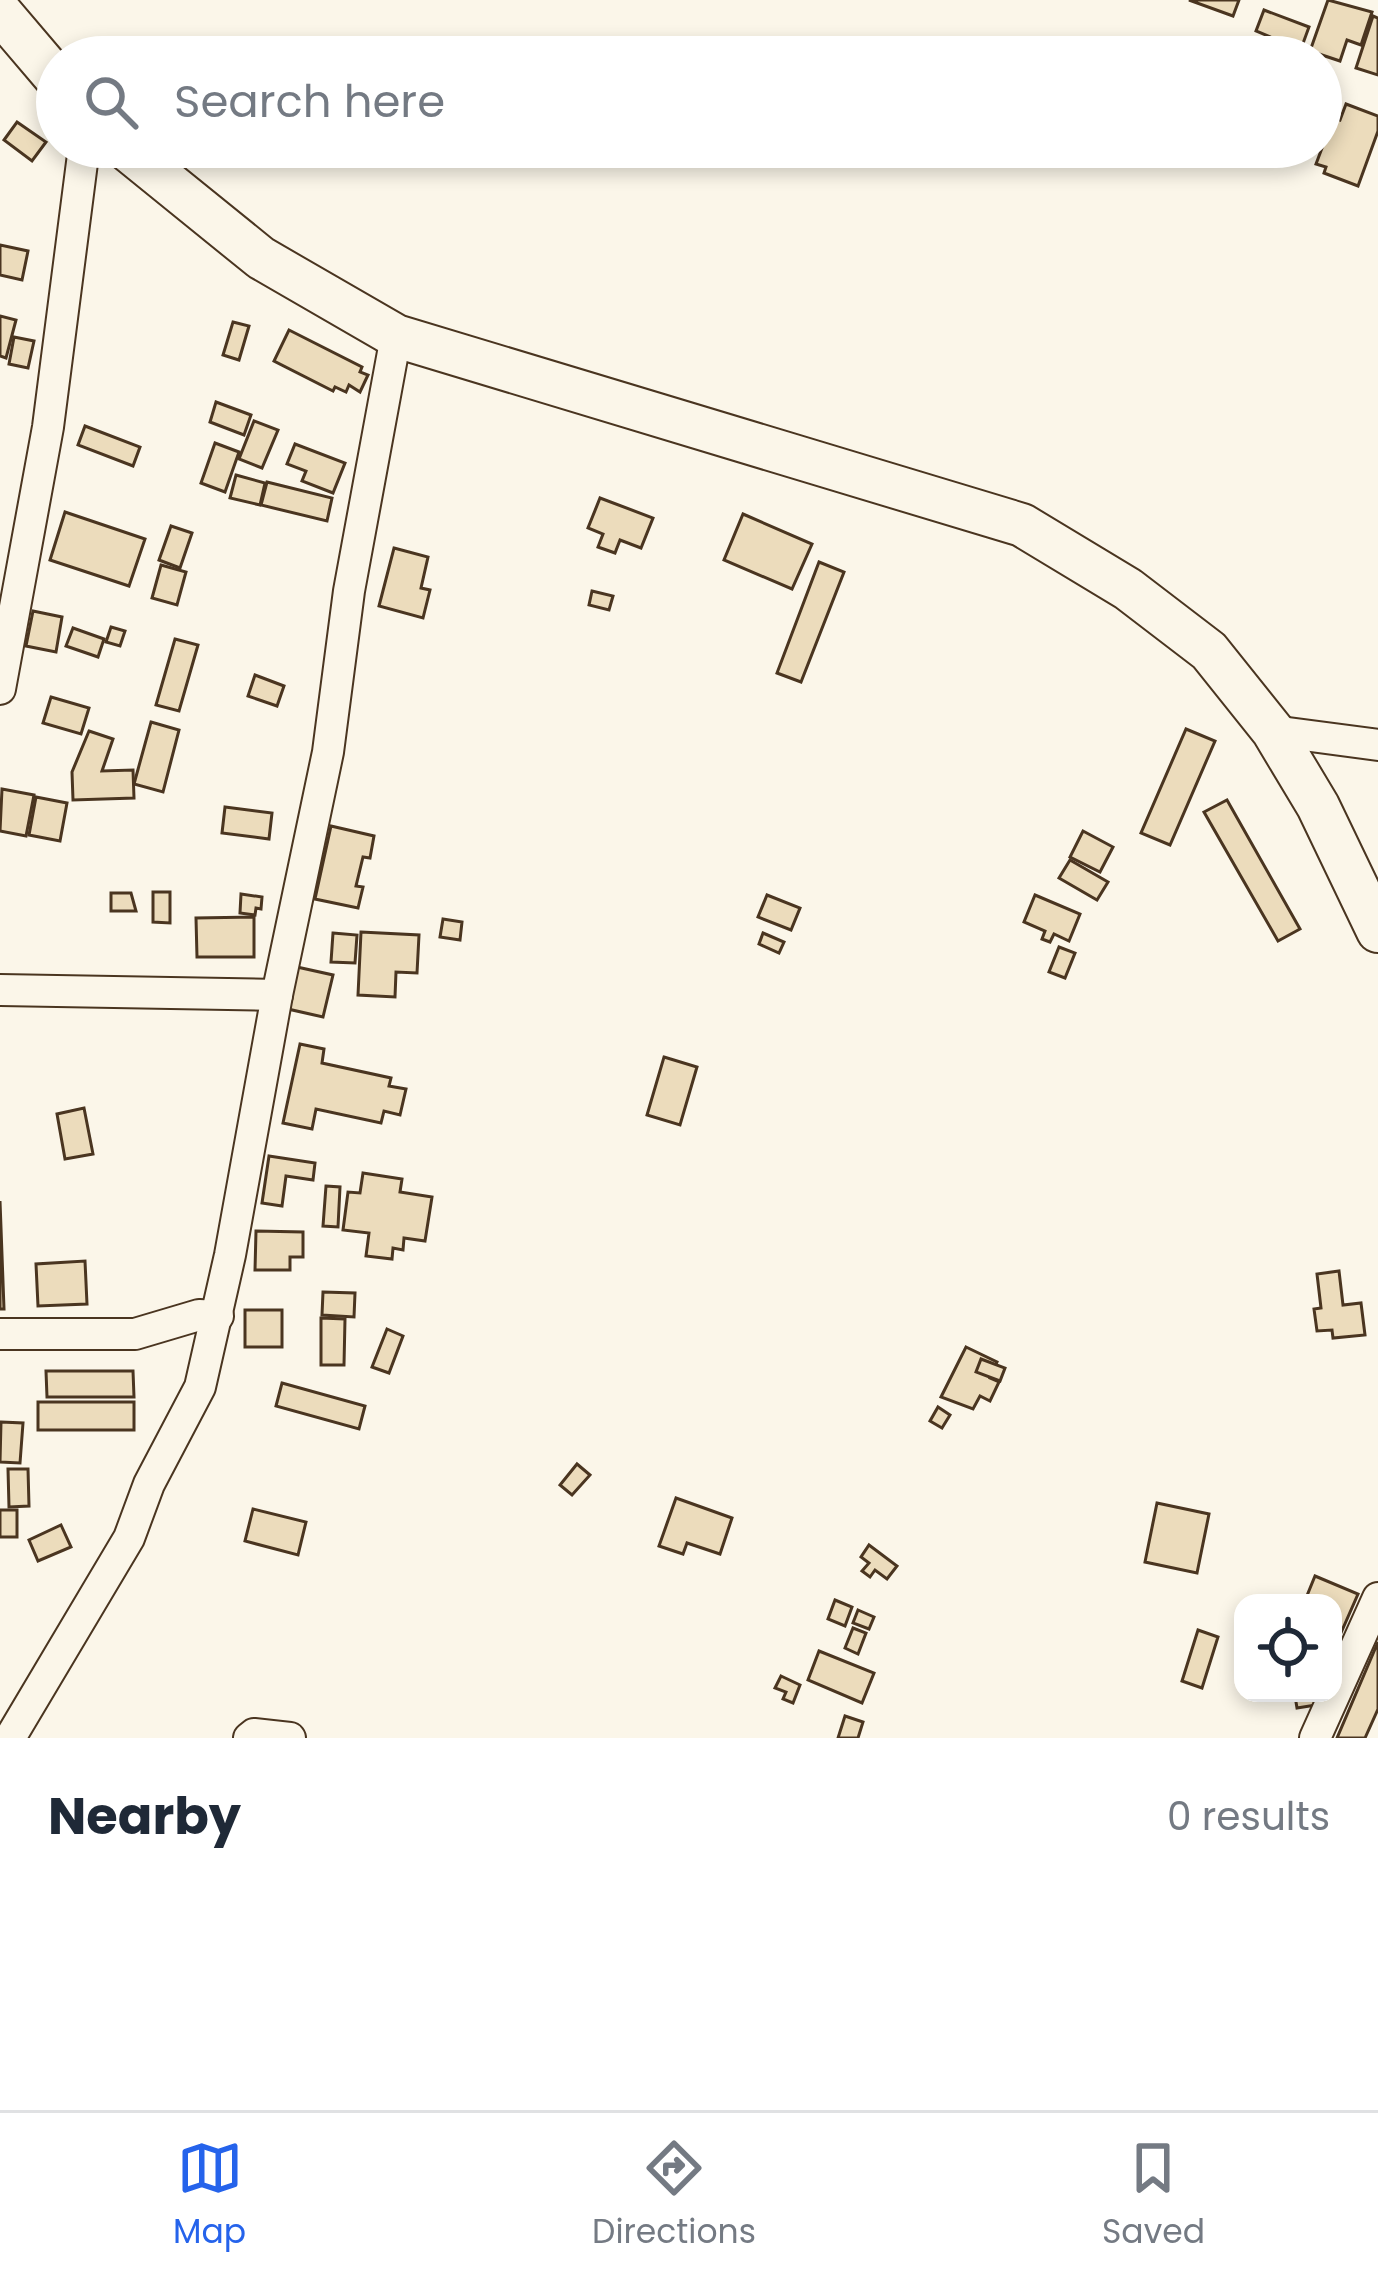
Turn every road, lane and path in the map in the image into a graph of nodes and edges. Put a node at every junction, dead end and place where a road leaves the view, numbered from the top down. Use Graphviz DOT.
graph roads {
  1 [pos="0,12"];
  2 [pos="36,54"];
  3 [pos="81,168"];
  4 [pos="150,168"];
  5 [pos="395,336"];
  6 [pos="0,688"];
  7 [pos="1273,730"];
  8 [pos="1378,745"];
  9 [pos="1378,931"];
  10 [pos="0,990"];
  11 [pos="277,995"];
  12 [pos="218,1316"];
  13 [pos="0,1334"];
  14 [pos="1378,1598"];
  15 [pos="10,1738"];
  16 [pos="249,1738"];
  17 [pos="290,1738"];
  18 [pos="1315,1738"];
  1 -- 2 [label="street"];
  3 -- 6 [label="street"];
  4 -- 5 [label="street"];
  5 -- 7 [label="street"];
  5 -- 11 [label="street"];
  7 -- 8 [label="street"];
  7 -- 9 [label="street"];
  10 -- 11 [label="street"];
  11 -- 12 [label="street"];
  12 -- 13 [label="street"];
  12 -- 15 [label="street"];
  14 -- 18 [label="street"];
  16 -- 17 [label="street"];
}
